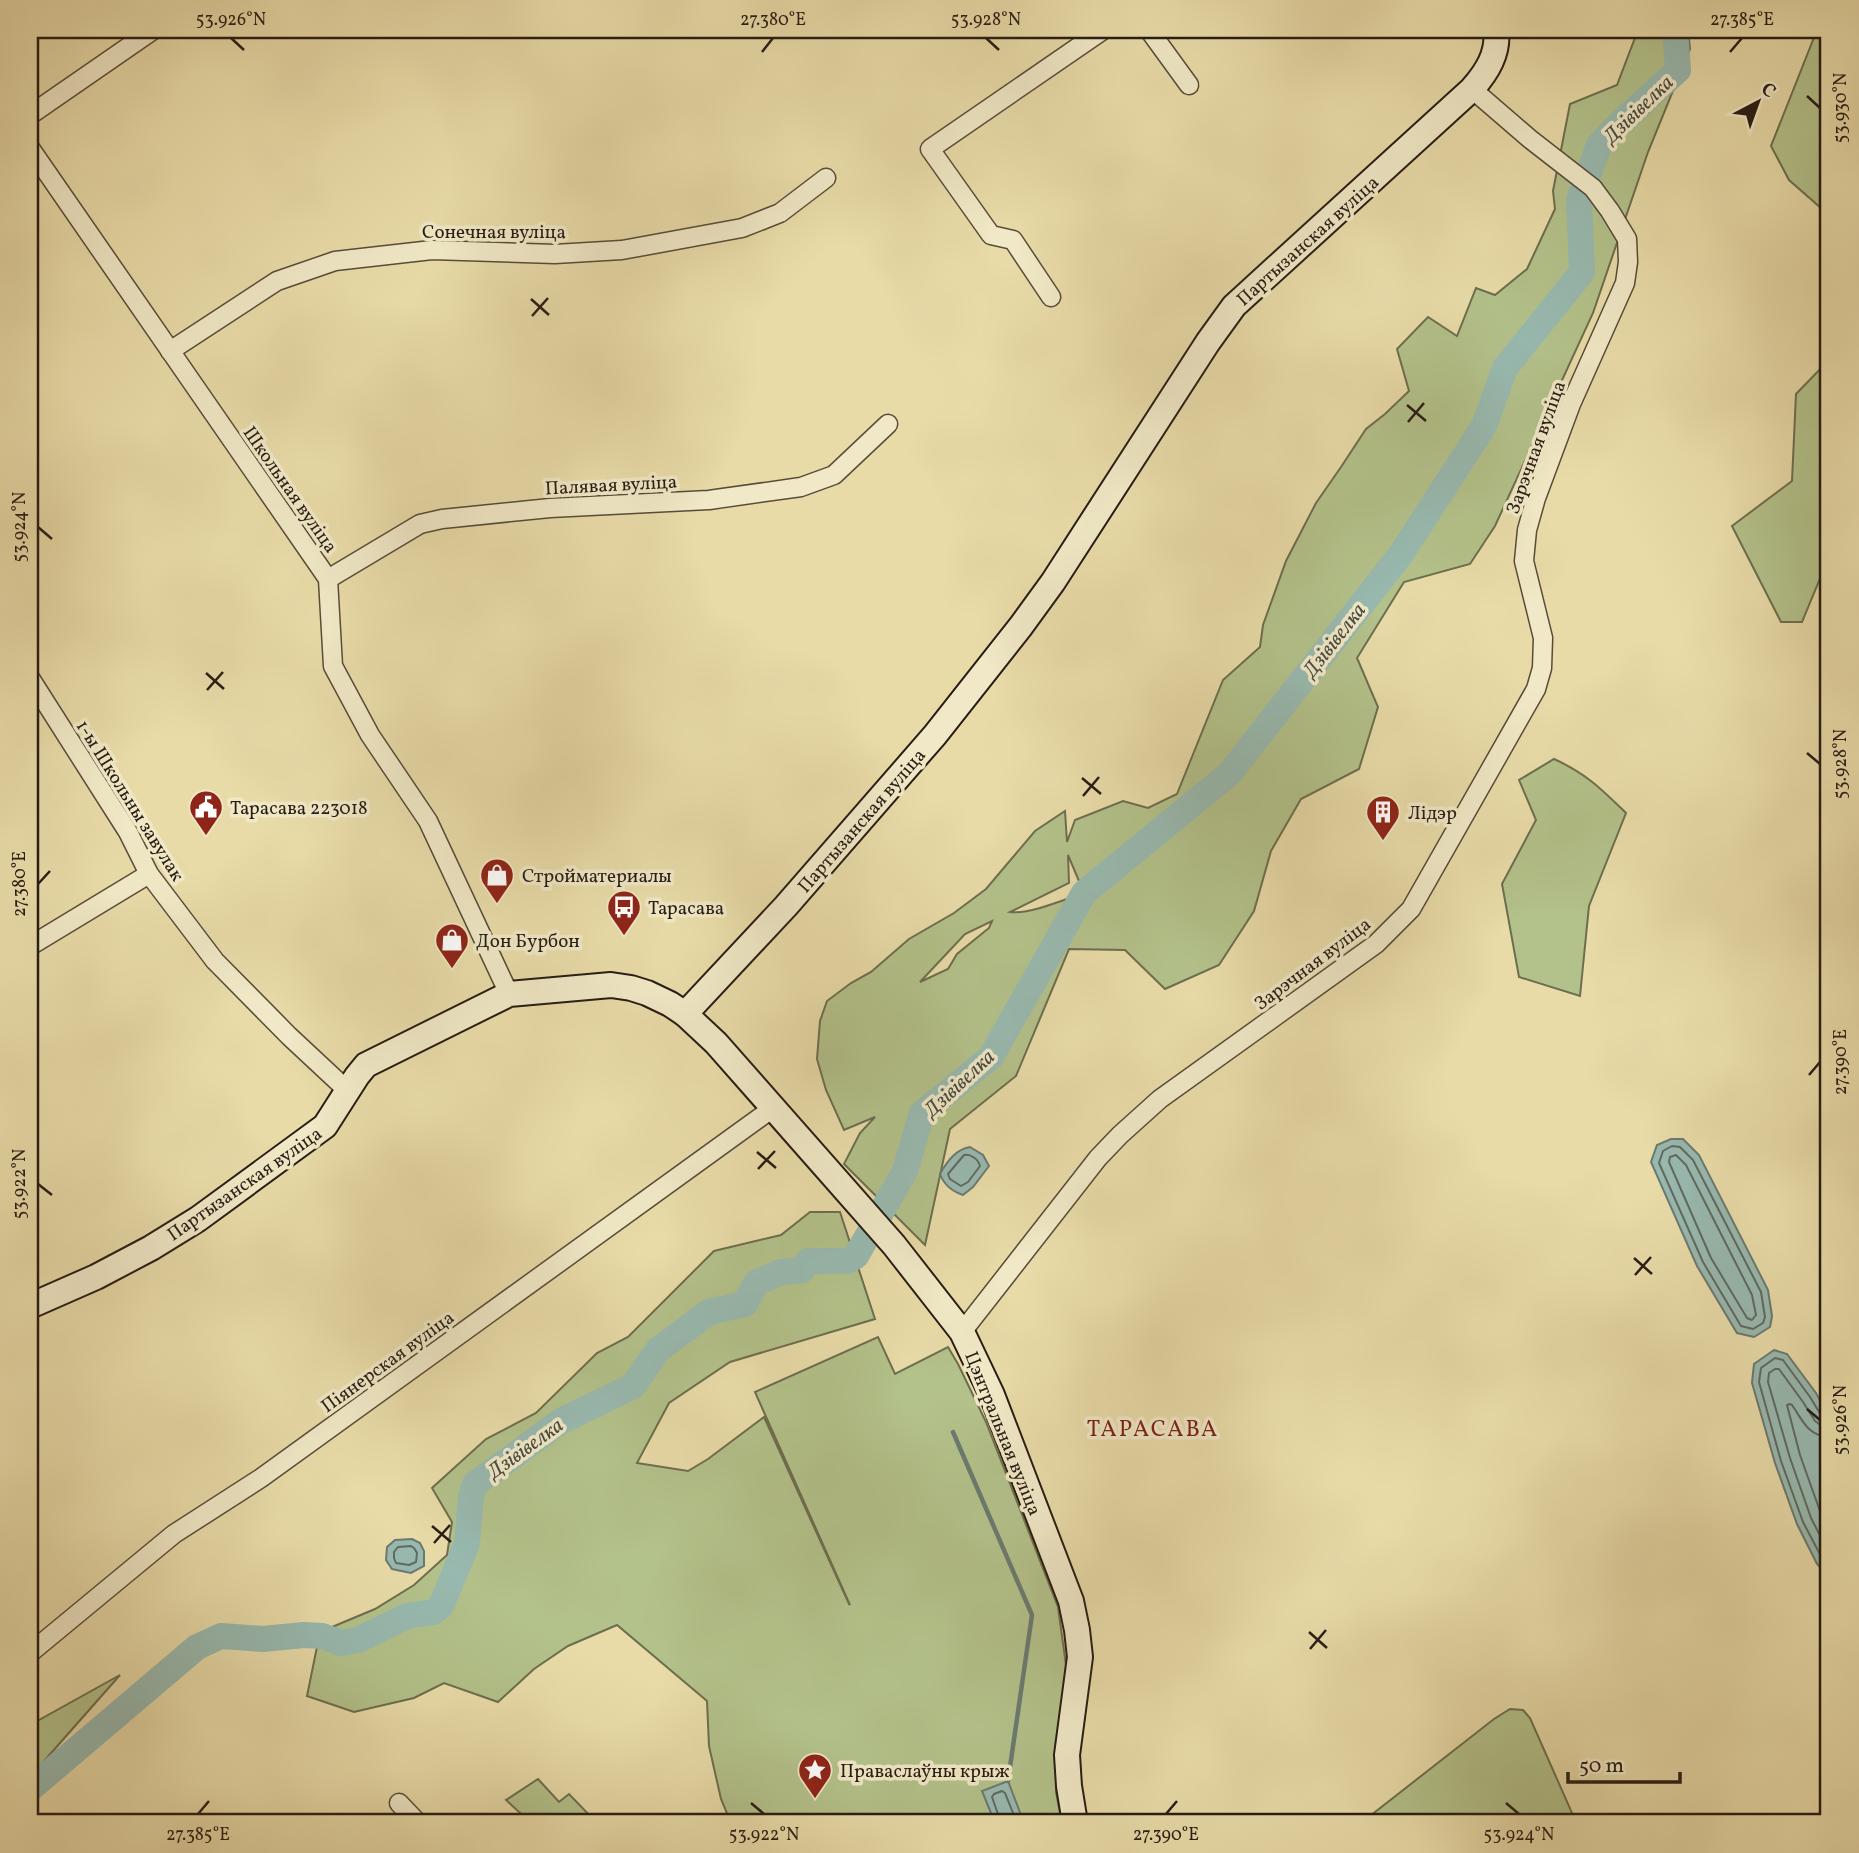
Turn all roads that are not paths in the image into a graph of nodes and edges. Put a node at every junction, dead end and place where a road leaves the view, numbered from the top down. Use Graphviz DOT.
graph roads {
  1 [pos="153,30"];
  2 [pos="1103,30"];
  3 [pos="1149,30"];
  4 [pos="1496,30"];
  5 [pos="1189,85"];
  6 [pos="1472,89"];
  7 [pos="30,115"];
  8 [pos="30,148"];
  9 [pos="826,178"];
  10 [pos="1051,297"];
  11 [pos="170,351"];
  12 [pos="888,424"];
  13 [pos="328,579"];
  14 [pos="30,678"];
  15 [pos="149,874"];
  16 [pos="30,946"];
  17 [pos="509,994"];
  18 [pos="685,1014"];
  19 [pos="348,1091"];
  20 [pos="773,1108"];
  21 [pos="30,1306"];
  22 [pos="962,1332"];
  23 [pos="30,1653"];
  24 [pos="399,1803"];
  25 [pos="418,1823"];
  26 [pos="1075,1823"];
  1 -- 7 [label="street"];
  2 -- 10 [label="street"];
  3 -- 5 [label="street"];
  4 -- 6 [label="street, Партызанская вуліца"];
  6 -- 18 [label="street, Партызанская вуліца"];
  6 -- 22 [label="street, Зарэчная вуліца"];
  8 -- 11 [label="street, Школьная вуліца"];
  9 -- 11 [label="street, Сонечная вуліца"];
  11 -- 13 [label="street, Школьная вуліца"];
  12 -- 13 [label="street, Палявая вуліца"];
  13 -- 17 [label="street, Школьная вуліца"];
  14 -- 15 [label="street, 1-ы Школьны завулак"];
  15 -- 16 [label="street"];
  15 -- 19 [label="street, 1-ы Школьны завулак"];
  17 -- 18 [label="street, Партызанская вуліца"];
  17 -- 19 [label="street, Партызанская вуліца"];
  18 -- 20 [label="street, Цэнтральная вуліца"];
  19 -- 21 [label="street, Партызанская вуліца"];
  20 -- 22 [label="street, Цэнтральная вуліца"];
  20 -- 23 [label="street, Піянерская вуліца"];
  22 -- 26 [label="street, Цэнтральная вуліца"];
  24 -- 25 [label="street"];
}
